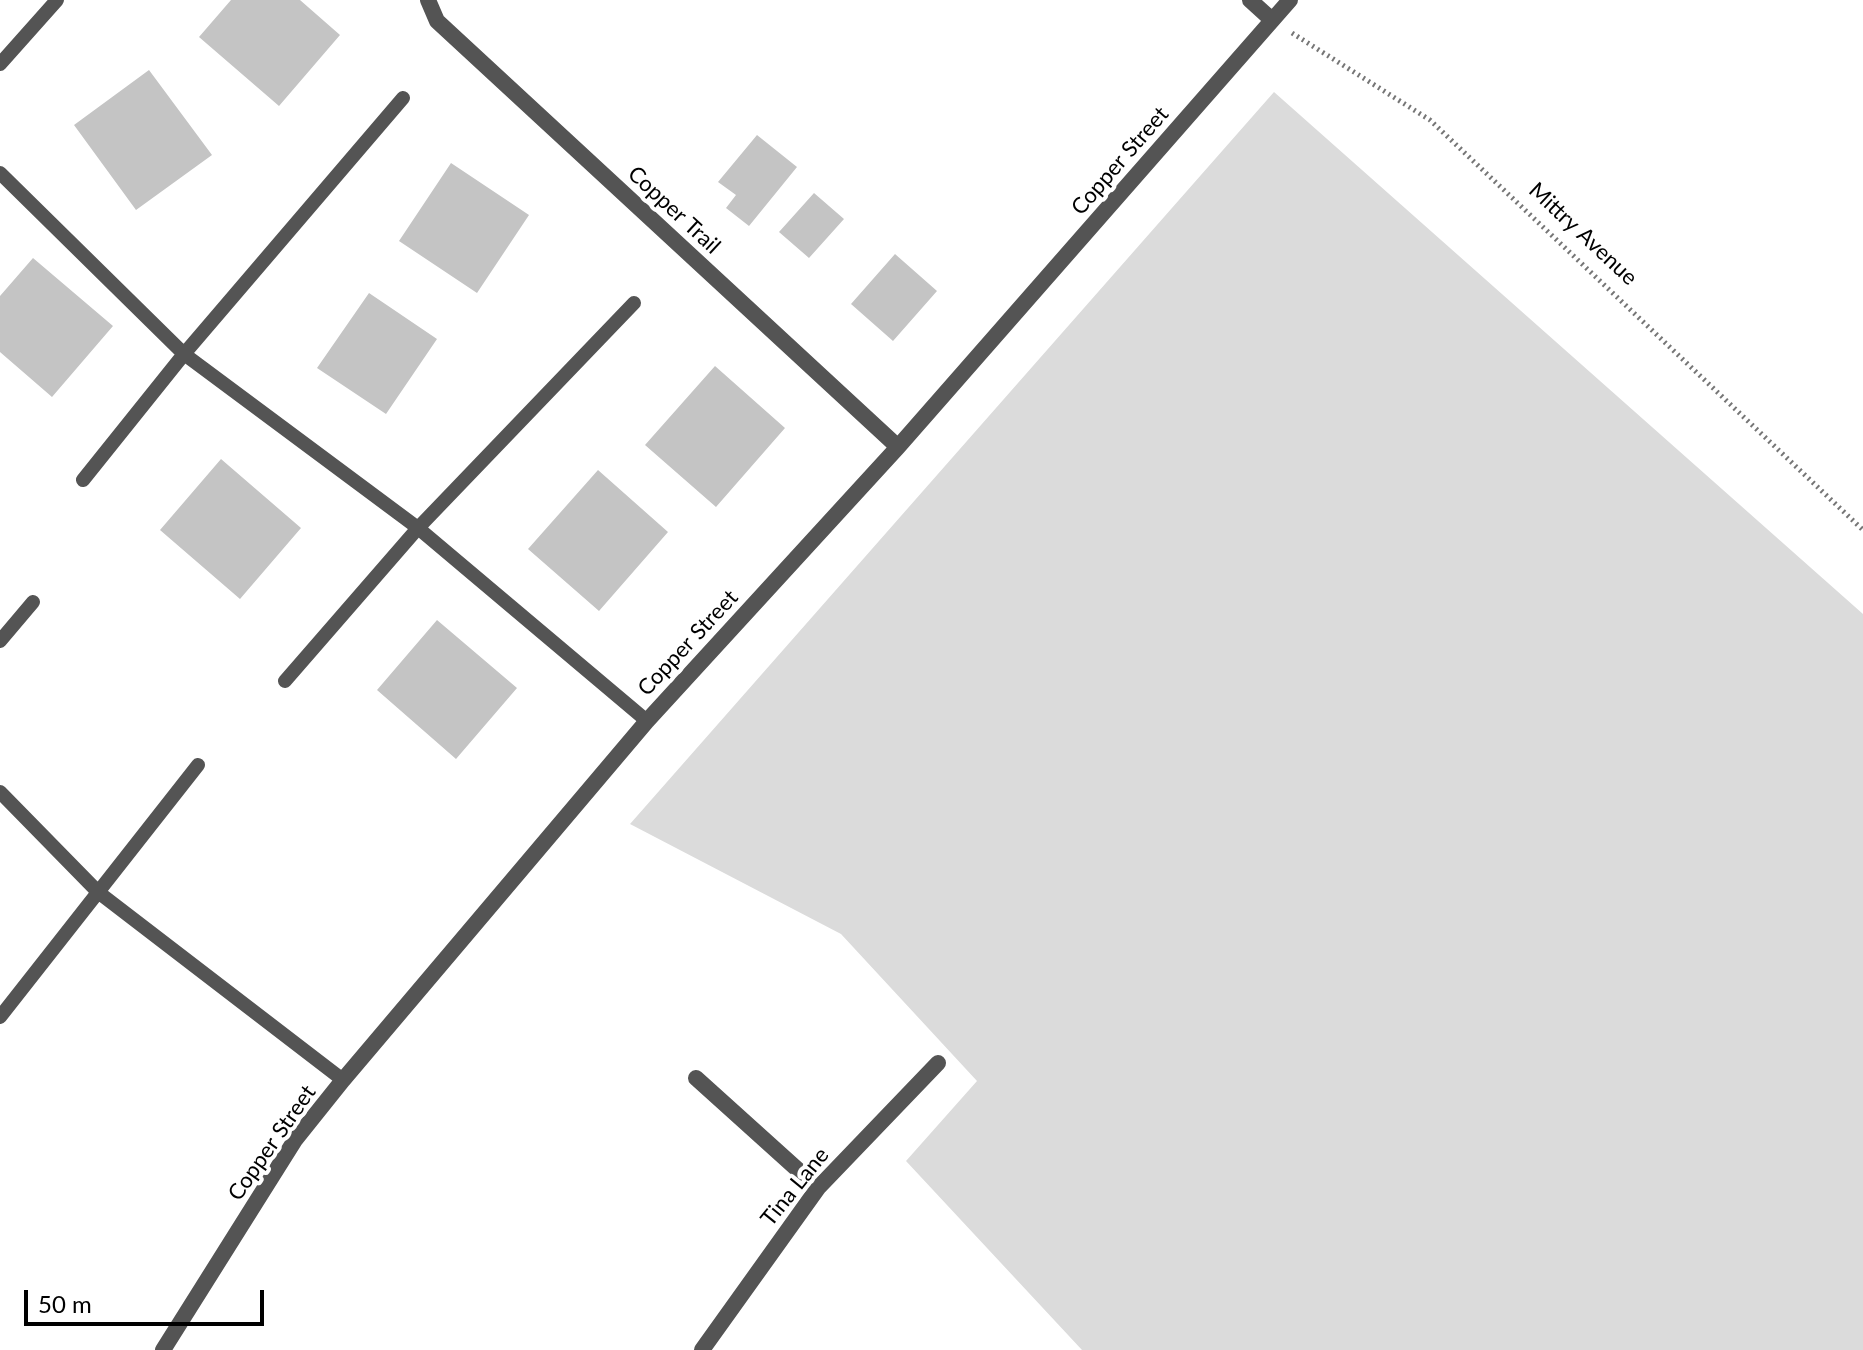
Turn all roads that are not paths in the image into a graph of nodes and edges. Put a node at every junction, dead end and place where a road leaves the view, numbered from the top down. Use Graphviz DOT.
graph roads {
  1 [pos="57,0"];
  2 [pos="428,0"];
  3 [pos="1250,0"];
  4 [pos="1290,0"];
  5 [pos="1272,20"];
  6 [pos="0,64"];
  7 [pos="403,98"];
  8 [pos="0,173"];
  9 [pos="634,303"];
  10 [pos="184,354"];
  11 [pos="898,447"];
  12 [pos="83,480"];
  13 [pos="418,528"];
  14 [pos="33,602"];
  15 [pos="0,641"];
  16 [pos="285,681"];
  17 [pos="647,721"];
  18 [pos="198,765"];
  19 [pos="0,792"];
  20 [pos="98,892"];
  21 [pos="0,1017"];
  22 [pos="938,1063"];
  23 [pos="696,1078"];
  24 [pos="343,1080"];
  25 [pos="818,1188"];
  26 [pos="163,1350"];
  27 [pos="702,1350"];
  1 -- 6 [label="lane"];
  2 -- 11 [label="street, Copper Trail"];
  3 -- 5 [label="street"];
  4 -- 5 [label="street, Copper Street"];
  5 -- 11 [label="street, Copper Street"];
  7 -- 10 [label="lane"];
  8 -- 10 [label="lane"];
  9 -- 13 [label="lane"];
  10 -- 12 [label="lane"];
  10 -- 13 [label="lane"];
  11 -- 17 [label="street, Copper Street"];
  13 -- 16 [label="lane"];
  13 -- 17 [label="lane"];
  14 -- 15 [label="lane"];
  17 -- 24 [label="street, Copper Street"];
  18 -- 20 [label="lane"];
  19 -- 20 [label="lane"];
  20 -- 21 [label="lane"];
  20 -- 24 [label="lane"];
  22 -- 25 [label="street, Tina Lane"];
  23 -- 25 [label="street"];
  24 -- 26 [label="street, Copper Street"];
  25 -- 27 [label="street, Tina Lane"];
}
